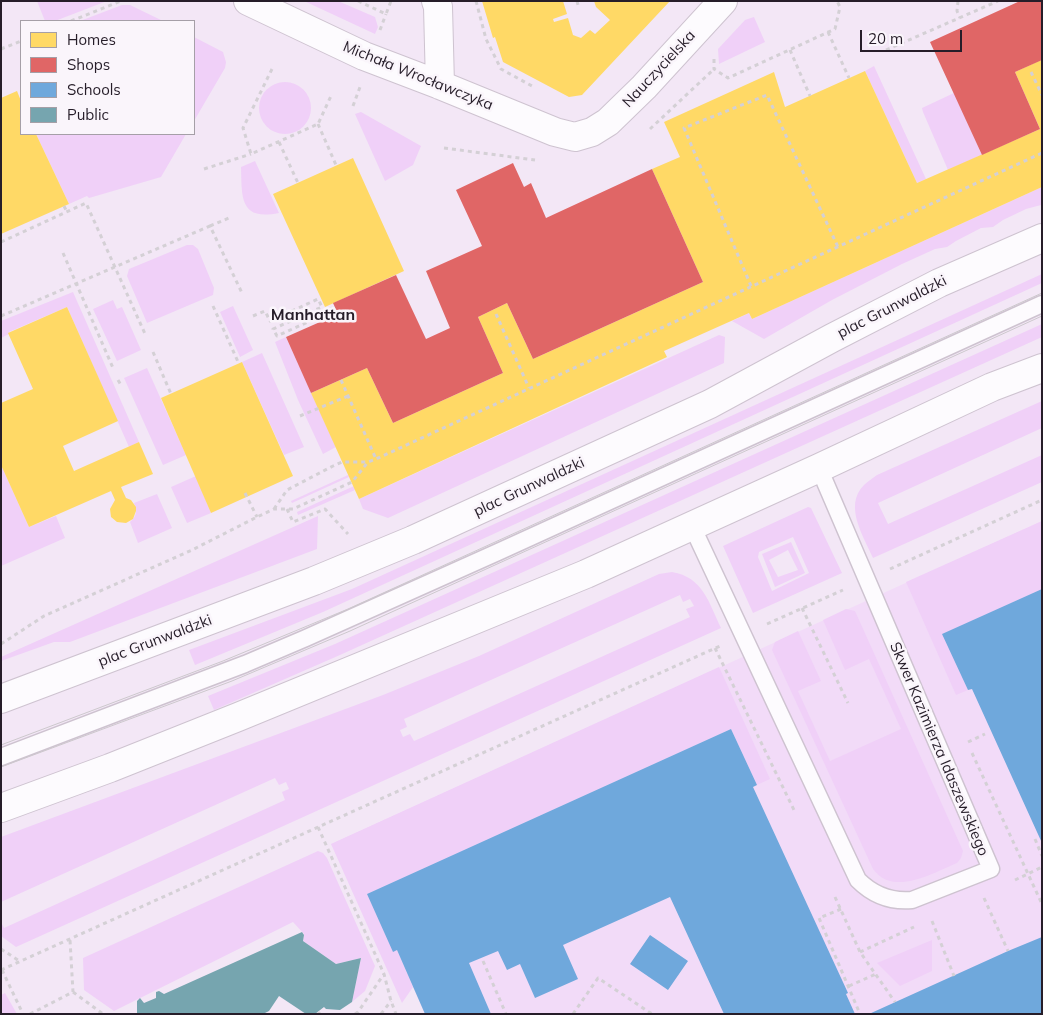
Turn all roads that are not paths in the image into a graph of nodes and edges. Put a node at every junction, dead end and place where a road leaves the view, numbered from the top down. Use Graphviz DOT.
graph roads {
  1 [pos="248,1"];
  2 [pos="436,1"];
  3 [pos="722,1"];
  4 [pos="440,85"];
  5 [pos="592,132"];
  6 [pos="1042,238"];
  7 [pos="1042,304"];
  8 [pos="1042,368"];
  9 [pos="819,468"];
  10 [pos="692,526"];
  11 [pos="1,699"];
  12 [pos="1,757"];
  13 [pos="1,808"];
  1 -- 4 [label="main road, Michała Wrocławczyka"];
  2 -- 4 [label="main road"];
  3 -- 5 [label="main road, Nauczycielska"];
  4 -- 5 [label="main road, Michała Wrocławczyka"];
  6 -- 11 [label="main road, plac Grunwaldzki"];
  7 -- 12 [label="lane"];
  8 -- 9 [label="main road"];
  9 -- 10 [label="main road"];
  9 -- 10 [label="lane, Skwer Kazimierza Idaszewskiego"];
  10 -- 13 [label="main road"];
}
